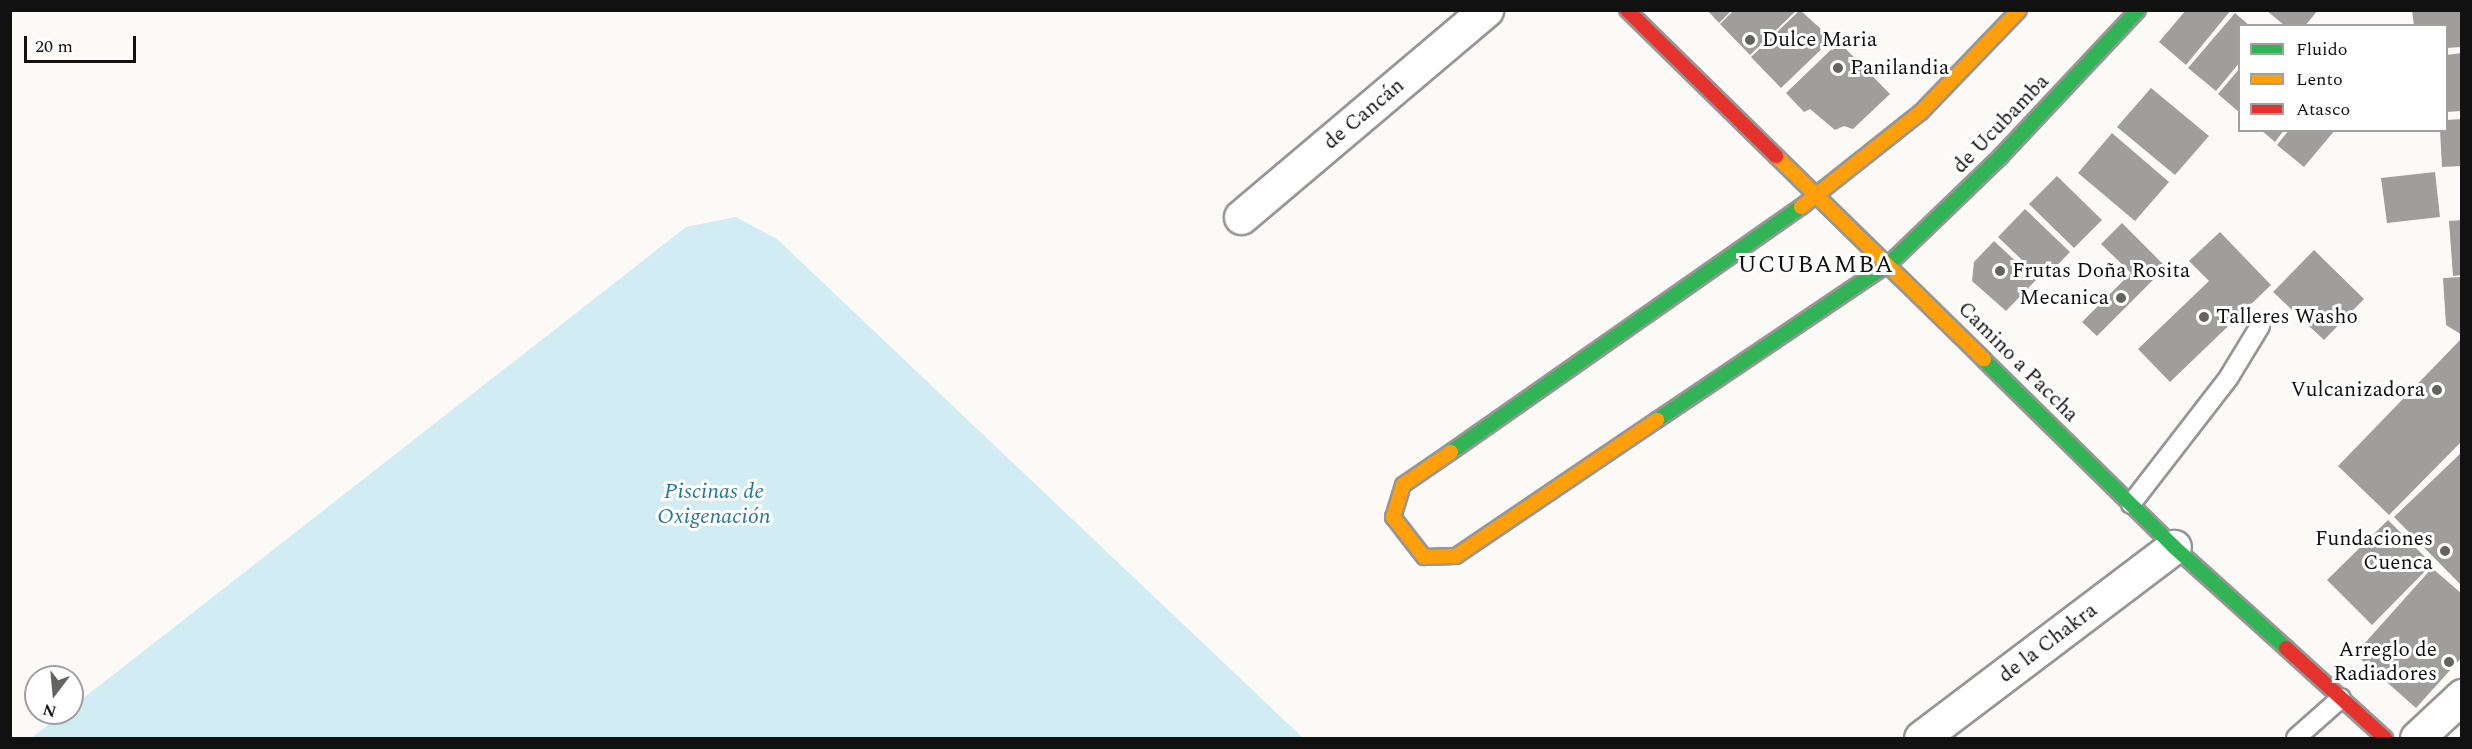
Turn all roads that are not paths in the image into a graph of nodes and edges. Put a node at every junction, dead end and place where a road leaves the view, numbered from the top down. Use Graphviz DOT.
graph roads {
  1 [pos="1486,10"];
  2 [pos="1627,10"];
  3 [pos="2019,10"];
  4 [pos="2139,10"];
  5 [pos="1817,196"];
  6 [pos="1241,217"];
  7 [pos="1890,264"];
  8 [pos="2260,326"];
  9 [pos="2131,504"];
  10 [pos="2174,547"];
  11 [pos="2462,696"];
  12 [pos="2341,698"];
  13 [pos="1921,738"];
  14 [pos="2296,738"];
  15 [pos="2385,738"];
  16 [pos="2417,738"];
  1 -- 6 [label="street, de Cancán"];
  2 -- 5 [label="street, Camino a Paccha"];
  3 -- 5 [label="street, de Ucubamba"];
  4 -- 7 [label="street, de Ucubamba"];
  5 -- 7 [label="street, Camino a Paccha"];
  5 -- 7 [label="street, de Ucubamba"];
  7 -- 9 [label="street, Camino a Paccha"];
  8 -- 9 [label="lane"];
  9 -- 10 [label="street, Camino a Paccha"];
  10 -- 12 [label="street, Camino a Paccha"];
  10 -- 13 [label="street, de la Chakra"];
  11 -- 16 [label="street"];
  12 -- 14 [label="lane"];
  12 -- 15 [label="street, Camino a Paccha"];
}
